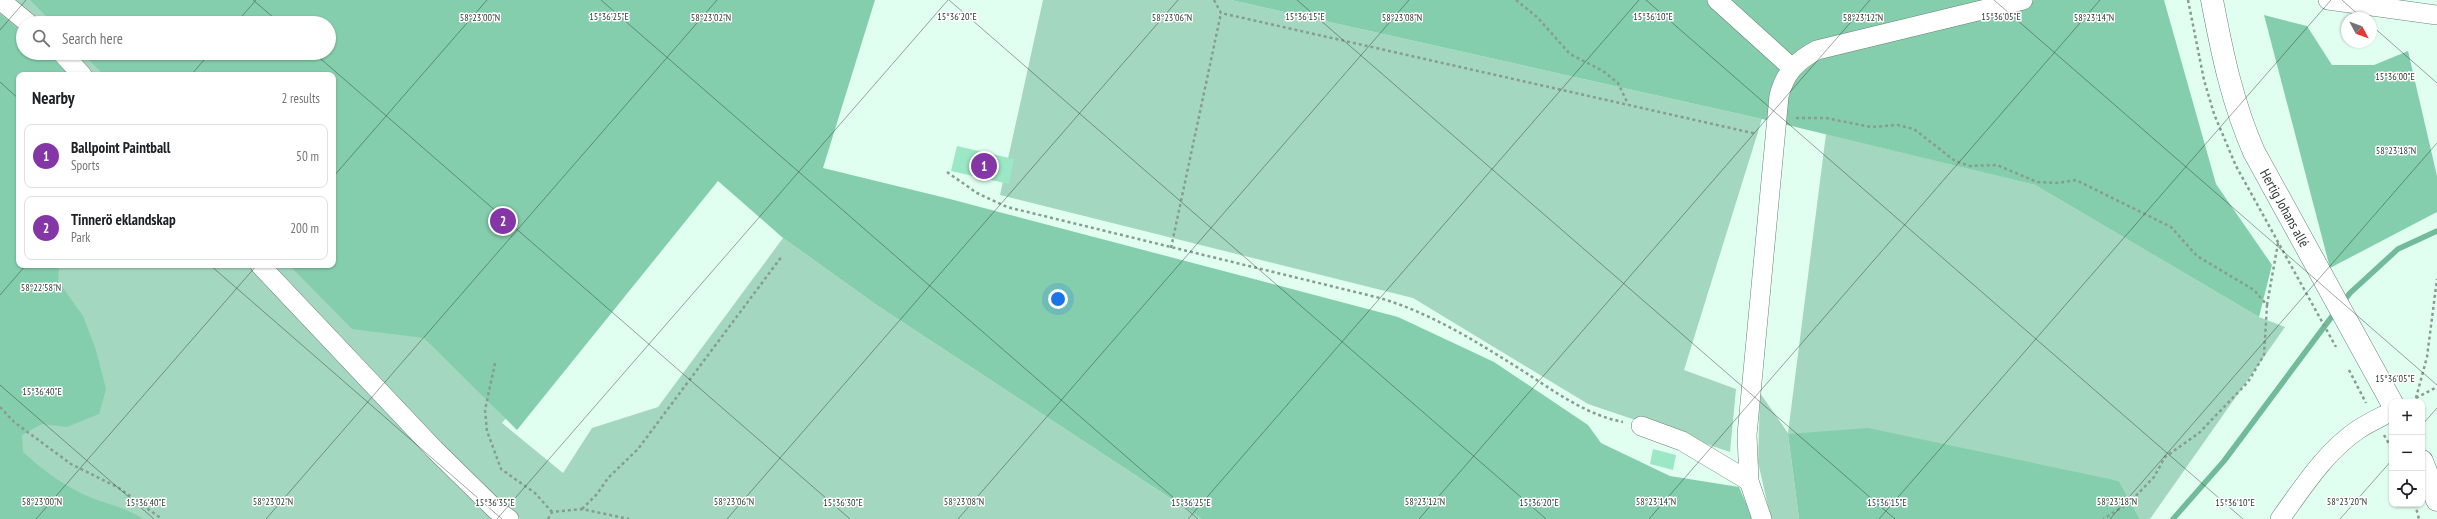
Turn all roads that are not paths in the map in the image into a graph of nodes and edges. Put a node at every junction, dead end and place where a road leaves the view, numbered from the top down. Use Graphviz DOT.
graph roads {
  1 [pos="0,0"];
  2 [pos="1717,0"];
  3 [pos="2023,0"];
  4 [pos="2212,0"];
  5 [pos="2328,0"];
  6 [pos="2437,15"];
  7 [pos="19,16"];
  8 [pos="68,60"];
  9 [pos="1791,67"];
  10 [pos="79,72"];
  11 [pos="263,268"];
  12 [pos="2400,399"];
  13 [pos="2389,413"];
  14 [pos="1641,426"];
  15 [pos="2425,469"];
  16 [pos="1749,481"];
  17 [pos="2437,500"];
  18 [pos="509,519"];
  19 [pos="1762,519"];
  20 [pos="2280,519"];
  1 -- 7 [label="street"];
  2 -- 9 [label="street"];
  3 -- 9 [label="street"];
  4 -- 12 [label="street, Hertig Johans allé"];
  5 -- 6 [label="street"];
  8 -- 10 [label="street"];
  9 -- 16 [label="street"];
  11 -- 18 [label="street"];
  13 -- 20 [label="street"];
  14 -- 16 [label="street"];
  15 -- 17 [label="street"];
  16 -- 19 [label="street"];
}
